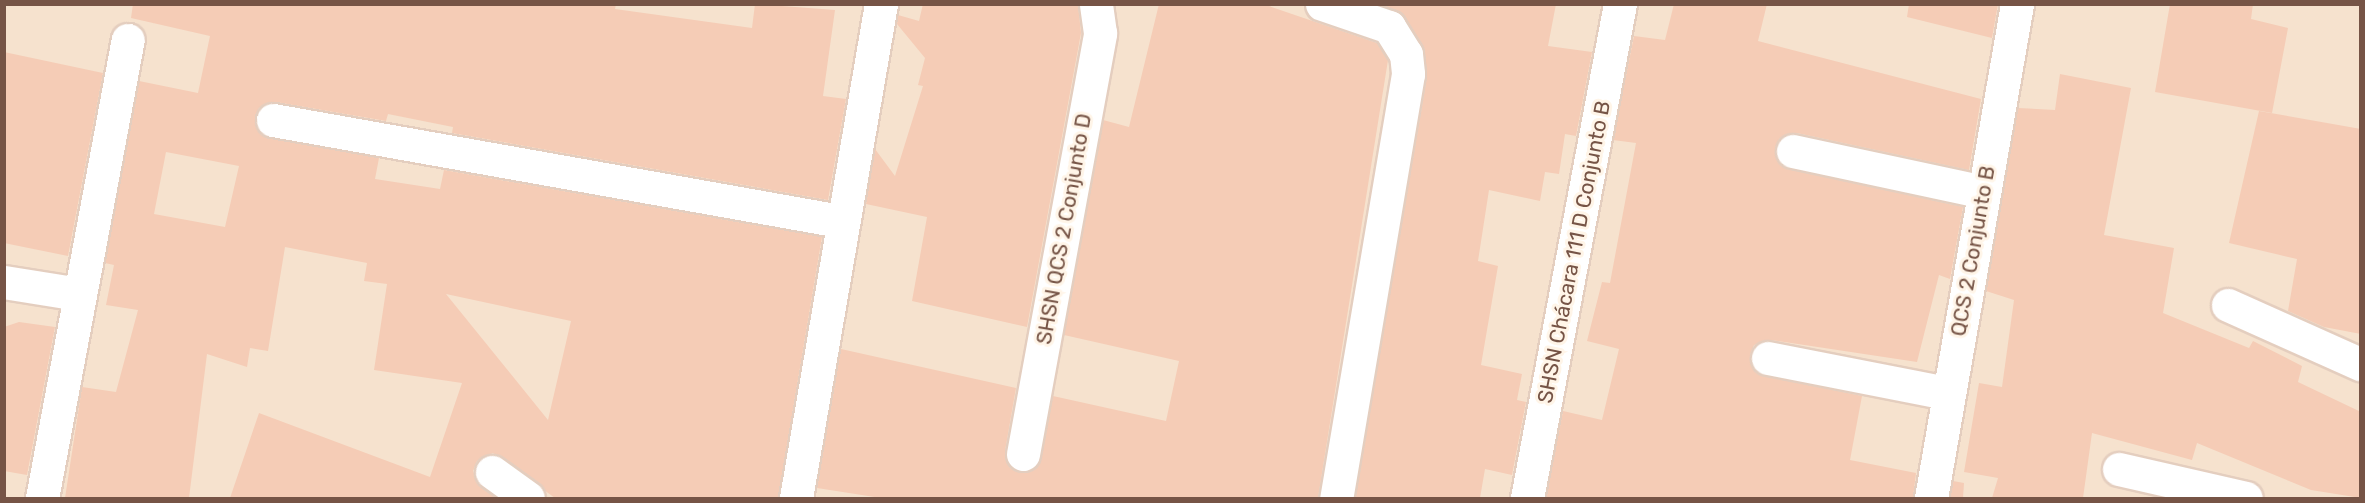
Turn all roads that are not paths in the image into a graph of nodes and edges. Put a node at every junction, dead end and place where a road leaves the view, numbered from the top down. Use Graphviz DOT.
graph roads {
  1 [pos="881,4"];
  2 [pos="1096,4"];
  3 [pos="1323,4"];
  4 [pos="1620,4"];
  5 [pos="2017,4"];
  6 [pos="128,40"];
  7 [pos="273,120"];
  8 [pos="1793,151"];
  9 [pos="1984,192"];
  10 [pos="840,221"];
  11 [pos="4,282"];
  12 [pos="79,294"];
  13 [pos="2228,305"];
  14 [pos="1768,358"];
  15 [pos="2361,364"];
  16 [pos="1946,393"];
  17 [pos="1023,454"];
  18 [pos="2119,469"];
  19 [pos="492,472"];
  20 [pos="42,498"];
  21 [pos="528,498"];
  22 [pos="796,498"];
  23 [pos="1336,498"];
  24 [pos="1527,498"];
  25 [pos="1931,498"];
  26 [pos="2246,498"];
  1 -- 10 [label="street"];
  2 -- 17 [label="street, SHSN QCS 2 Conjunto D"];
  3 -- 23 [label="street"];
  4 -- 24 [label="street, SHSN Chácara 111 D Conjunto B"];
  5 -- 9 [label="street, QCS 2 Conjunto B"];
  6 -- 12 [label="street"];
  7 -- 10 [label="street"];
  8 -- 9 [label="street"];
  9 -- 16 [label="street, QCS 2 Conjunto B"];
  10 -- 22 [label="street"];
  11 -- 12 [label="street"];
  12 -- 20 [label="street"];
  13 -- 15 [label="street"];
  14 -- 16 [label="street"];
  16 -- 25 [label="street, QCS 2 Conjunto B"];
  18 -- 26 [label="street"];
  19 -- 21 [label="street"];
}
